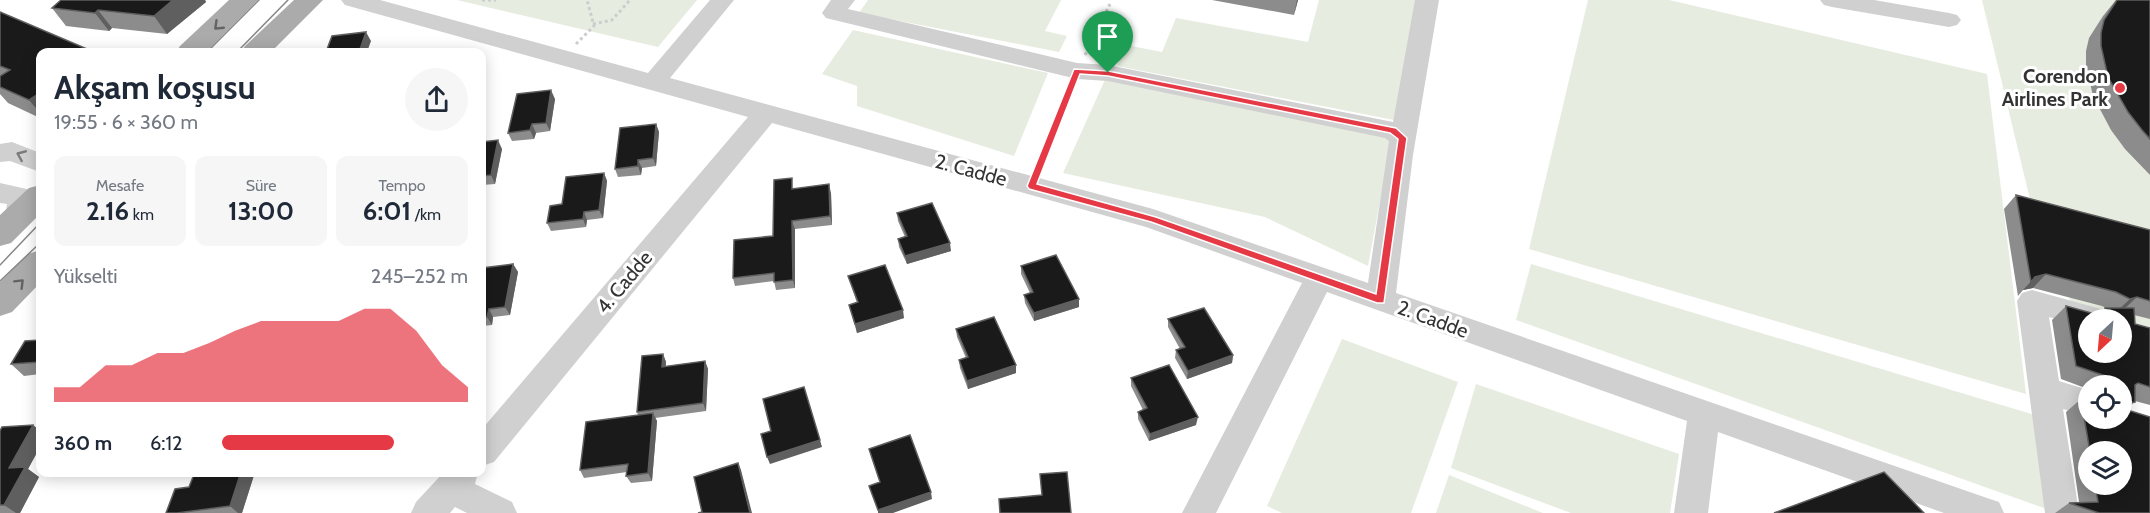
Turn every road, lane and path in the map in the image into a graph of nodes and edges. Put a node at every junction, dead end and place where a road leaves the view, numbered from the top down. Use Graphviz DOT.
graph roads {
  1 [pos="245,0"];
  2 [pos="310,0"];
  3 [pos="353,0"];
  4 [pos="482,0"];
  5 [pos="496,0"];
  6 [pos="587,0"];
  7 [pos="630,0"];
  8 [pos="722,0"];
  9 [pos="843,0"];
  10 [pos="1427,0"];
  11 [pos="1832,0"];
  12 [pos="1110,4"];
  13 [pos="1949,20"];
  14 [pos="593,24"];
  15 [pos="194,48"];
  16 [pos="259,48"];
  17 [pos="563,57"];
  18 [pos="1077,71"];
  19 [pos="654,82"];
  20 [pos="766,113"];
  21 [pos="1403,138"];
  22 [pos="0,153"];
  23 [pos="36,162"];
  24 [pos="1032,186"];
  25 [pos="36,267"];
  26 [pos="1319,278"];
  27 [pos="1380,300"];
  28 [pos="0,303"];
  29 [pos="2078,314"];
  30 [pos="2044,390"];
  31 [pos="2078,400"];
  32 [pos="1704,415"];
  33 [pos="486,447"];
  34 [pos="458,480"];
  35 [pos="428,513"];
  36 [pos="500,513"];
  37 [pos="1199,513"];
  38 [pos="1692,513"];
  39 [pos="1987,513"];
  40 [pos="2062,513"];
  1 -- 15 [label="main road, one-way"];
  2 -- 16 [label="main road"];
  3 -- 17 [label="street, 2. Cadde"];
  4 -- 5 [label="path"];
  6 -- 14 [label="path"];
  7 -- 14 [label="path"];
  8 -- 19 [label="street"];
  9 -- 18 [label="street"];
  10 -- 21 [label="street"];
  11 -- 13 [label="street"];
  12 -- 18 [label="path"];
  14 -- 17 [label="path"];
  17 -- 19 [label="street, 2. Cadde"];
  18 -- 21 [label="street"];
  18 -- 24 [label="path"];
  19 -- 20 [label="street, 2. Cadde"];
  20 -- 24 [label="street, 2. Cadde"];
  20 -- 33 [label="street, 4. Cadde"];
  21 -- 27 [label="street"];
  23 -- 22 [label="street, one-way"];
  24 -- 26 [label="street, 2. Cadde"];
  28 -- 25 [label="main road, one-way"];
  26 -- 27 [label="street, 2. Cadde"];
  26 -- 37 [label="street"];
  27 -- 32 [label="street, 2. Cadde"];
  29 -- 30 [label="street"];
  30 -- 31 [label="street"];
  30 -- 40 [label="street"];
  32 -- 38 [label="street"];
  32 -- 39 [label="street, 2. Cadde"];
  34 -- 35 [label="street"];
  34 -- 36 [label="street"];
}
